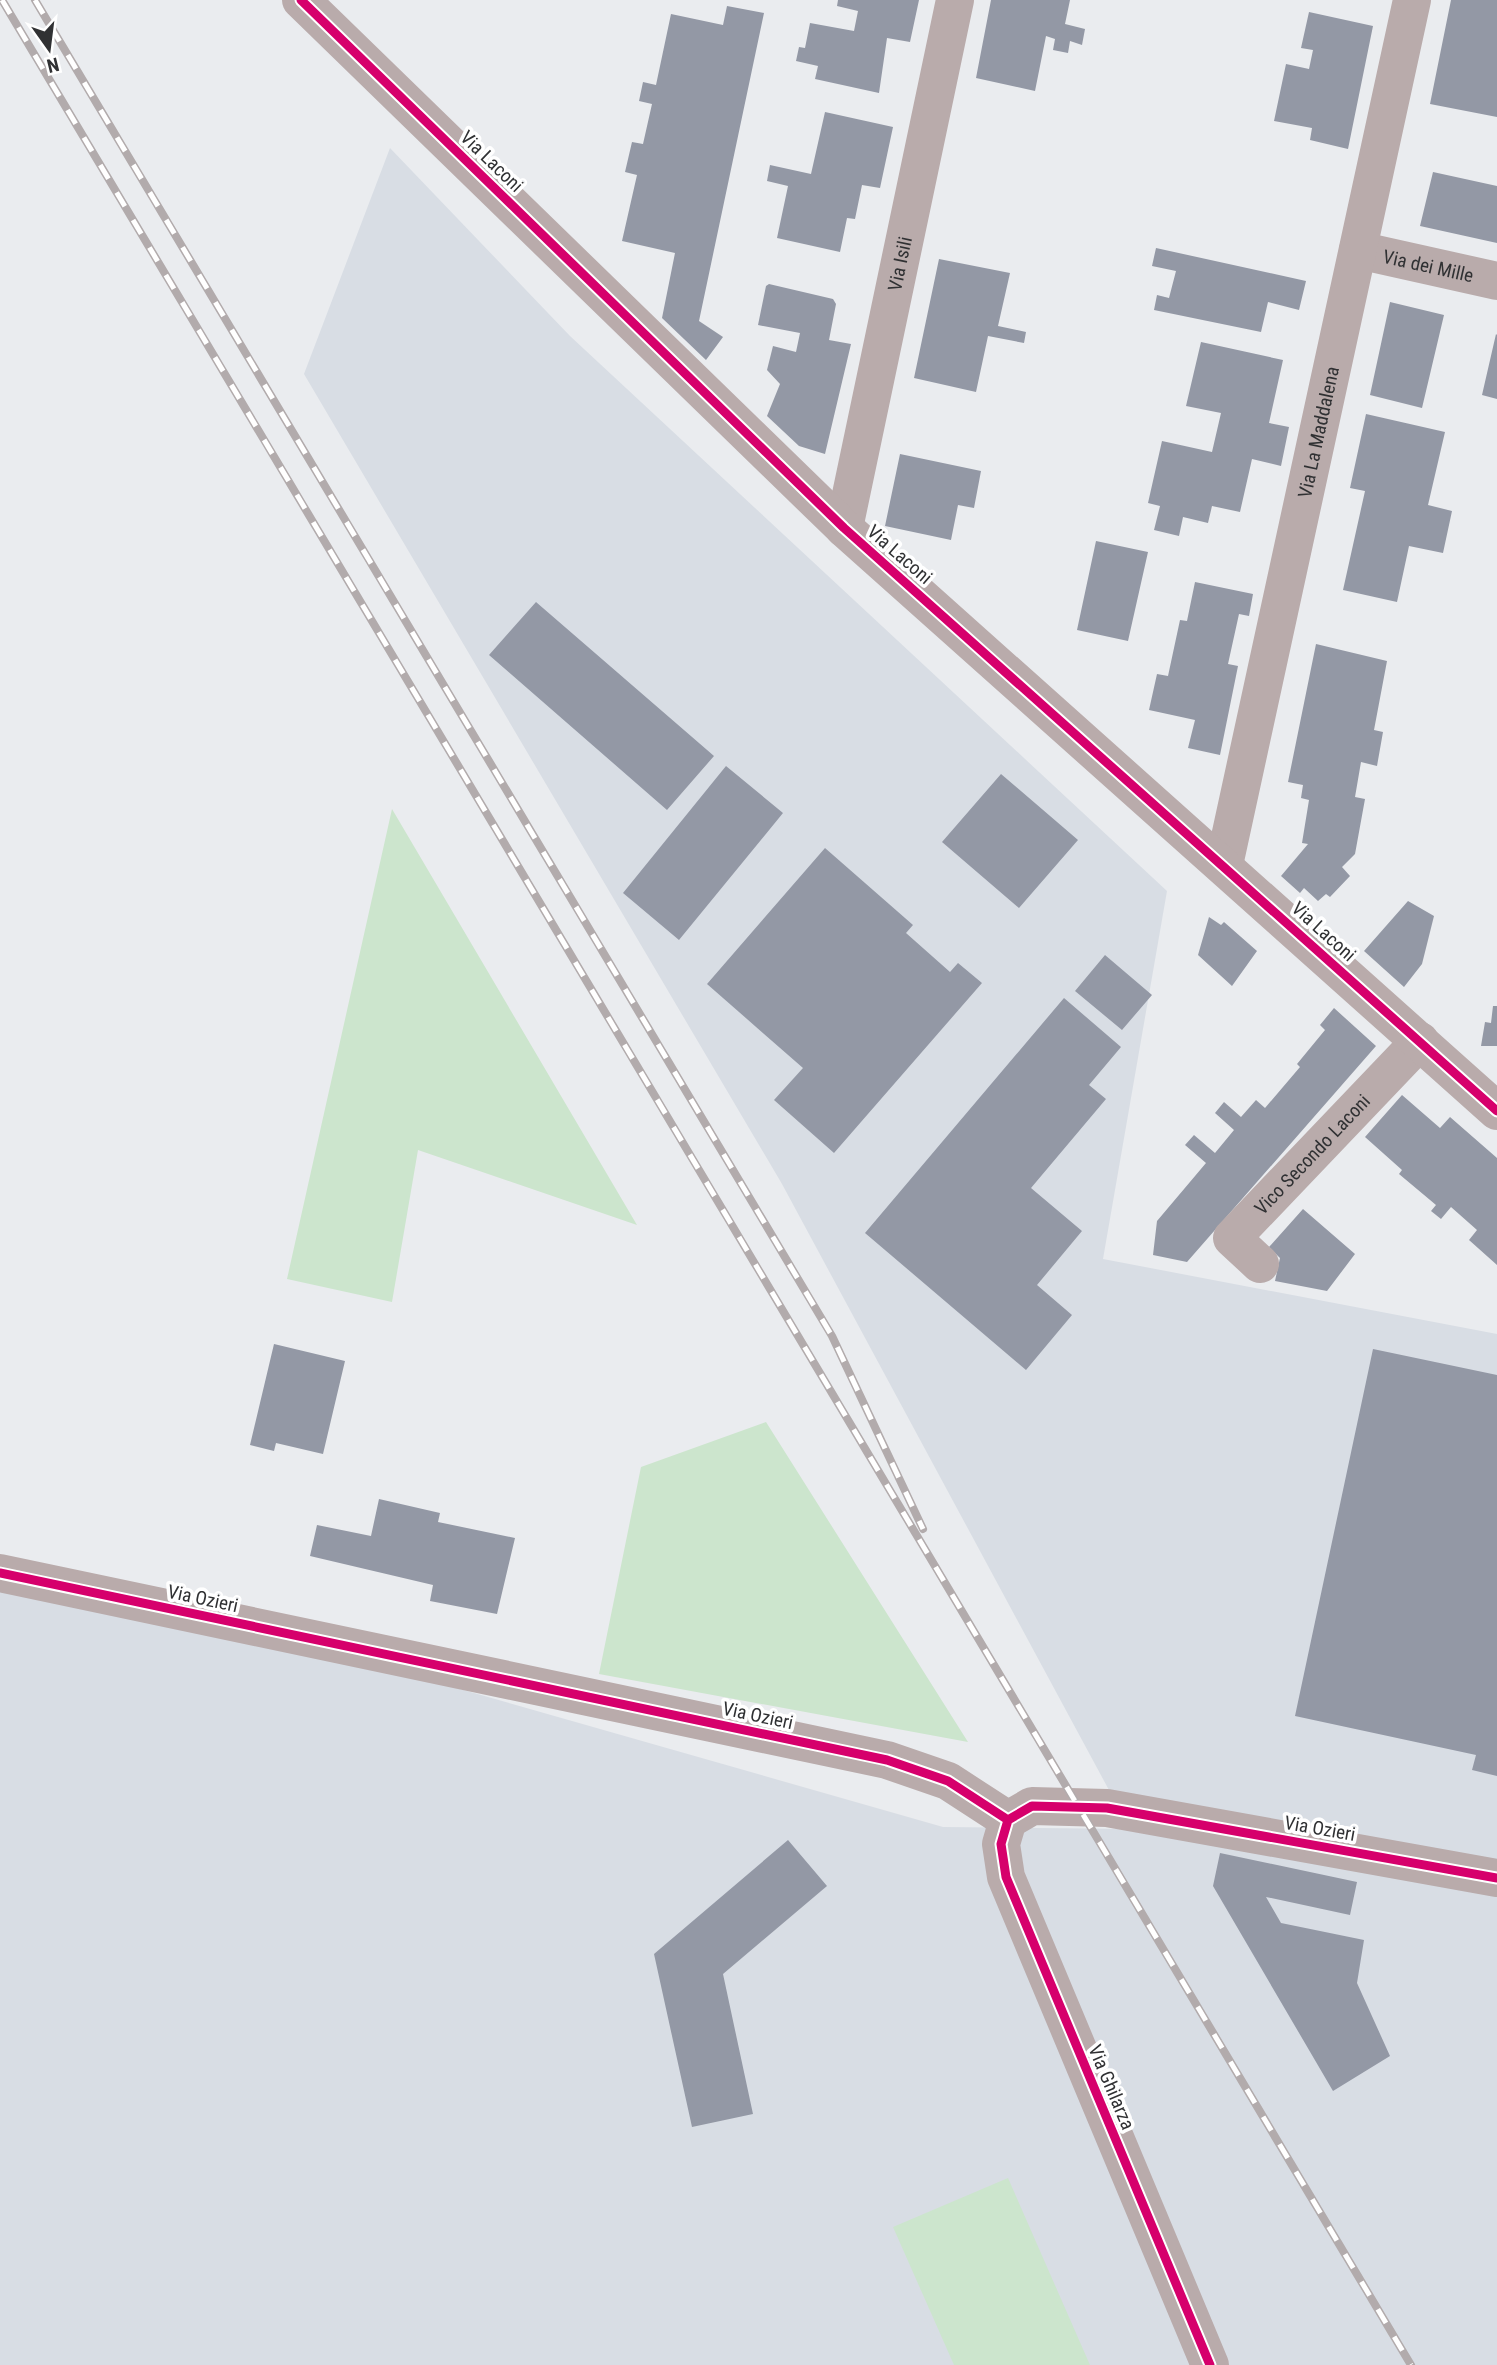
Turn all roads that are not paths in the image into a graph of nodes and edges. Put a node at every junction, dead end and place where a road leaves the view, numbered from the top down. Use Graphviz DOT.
graph roads {
  1 [pos="301,0"];
  2 [pos="955,0"];
  3 [pos="1412,0"];
  4 [pos="1358,250"];
  5 [pos="1497,281"];
  6 [pos="844,528"];
  7 [pos="1224,865"];
  8 [pos="1420,1041"];
  9 [pos="1497,1111"];
  10 [pos="1260,1264"];
  11 [pos="0,1573"];
  12 [pos="1008,1820"];
  13 [pos="1497,1878"];
  14 [pos="1210,2365"];
  1 -- 6 [label="street, Via Laconi"];
  2 -- 6 [label="street, Via Isili"];
  3 -- 4 [label="street, Via La Maddalena"];
  4 -- 5 [label="street, Via dei Mille"];
  4 -- 7 [label="street, Via La Maddalena"];
  6 -- 7 [label="street, Via Laconi"];
  7 -- 8 [label="street, Via Laconi"];
  8 -- 9 [label="street, Via Laconi"];
  8 -- 10 [label="street, Vico Secondo Laconi"];
  11 -- 12 [label="street, Via Ozieri"];
  12 -- 13 [label="street, Via Ozieri"];
  12 -- 14 [label="street, Via Ghilarza"];
}
